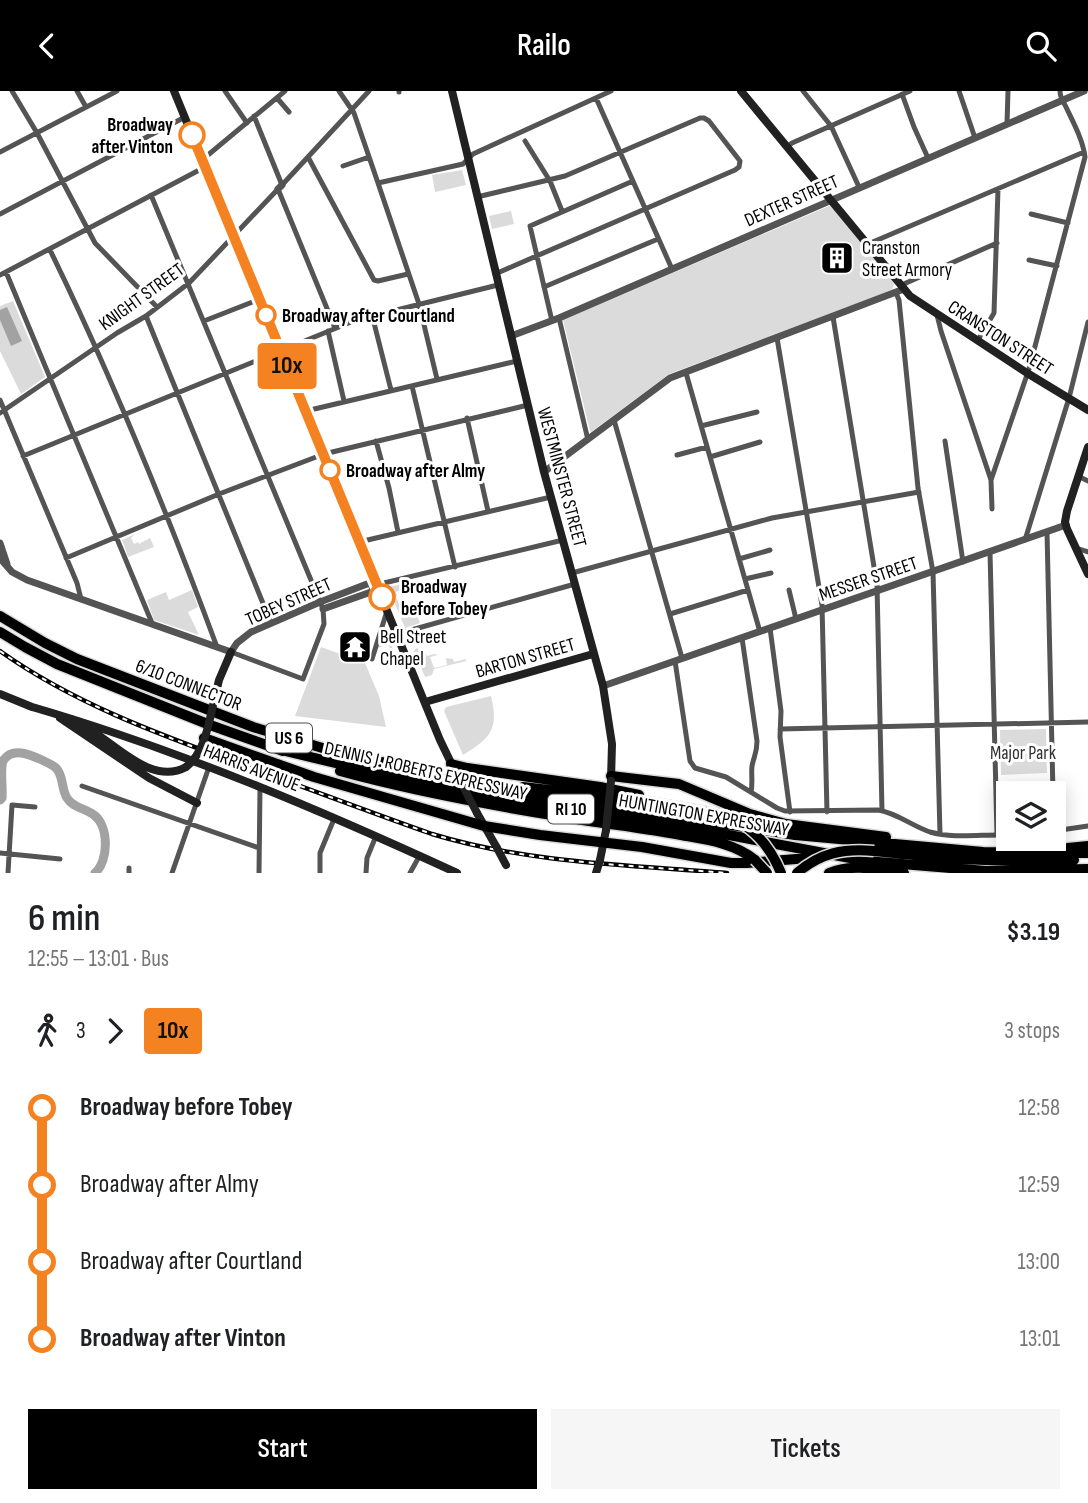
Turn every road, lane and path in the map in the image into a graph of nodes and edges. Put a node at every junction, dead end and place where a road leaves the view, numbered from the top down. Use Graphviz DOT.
graph roads {
  1 [pos="12,91"];
  2 [pos="77,91"];
  3 [pos="117,91"];
  4 [pos="174,91"];
  5 [pos="225,91"];
  6 [pos="339,91"];
  7 [pos="369,91"];
  8 [pos="452,91"];
  9 [pos="611,91"];
  10 [pos="741,91"];
  11 [pos="804,91"];
  12 [pos="910,91"];
  13 [pos="960,91"];
  14 [pos="1008,91"];
  15 [pos="1060,91"];
  16 [pos="1084,91"];
  17 [pos="902,93"];
  18 [pos="280,94"];
  19 [pos="596,98"];
  20 [pos="1062,100"];
  21 [pos="86,107"];
  22 [pos="352,110"];
  23 [pos="289,112"];
  24 [pos="254,116"];
  25 [pos="185,117"];
  26 [pos="247,123"];
  27 [pos="1007,124"];
  28 [pos="831,126"];
  29 [pos="37,133"];
  30 [pos="975,138"];
  31 [pos="525,141"];
  32 [pos="787,147"];
  33 [pos="0,152"];
  34 [pos="1084,152"];
  35 [pos="621,153"];
  36 [pos="308,157"];
  37 [pos="369,157"];
  38 [pos="928,158"];
  39 [pos="467,159"];
  40 [pos="203,163"];
  41 [pos="343,166"];
  42 [pos="550,180"];
  43 [pos="62,181"];
  44 [pos="633,181"];
  45 [pos="378,183"];
  46 [pos="280,187"];
  47 [pos="859,187"];
  48 [pos="998,188"];
  49 [pos="151,195"];
  50 [pos="477,197"];
  51 [pos="831,200"];
  52 [pos="645,210"];
  53 [pos="562,211"];
  54 [pos="0,214"];
  55 [pos="1031,214"];
  56 [pos="1068,223"];
  57 [pos="88,229"];
  58 [pos="234,237"];
  59 [pos="658,239"];
  60 [pos="997,243"];
  61 [pos="868,244"];
  62 [pos="50,250"];
  63 [pos="536,256"];
  64 [pos="1029,260"];
  65 [pos="1057,266"];
  66 [pos="672,269"];
  67 [pos="3,274"];
  68 [pos="408,274"];
  69 [pos="495,274"];
  70 [pos="189,283"];
  71 [pos="498,285"];
  72 [pos="544,287"];
  73 [pos="901,290"];
  74 [pos="260,299"];
  75 [pos="419,304"];
  76 [pos="157,307"];
  77 [pos="372,315"];
  78 [pos="937,315"];
  79 [pos="146,316"];
  80 [pos="833,317"];
  81 [pos="556,319"];
  82 [pos="204,321"];
  83 [pos="1088,322"];
  84 [pos="335,328"];
  85 [pos="328,331"];
  86 [pos="511,336"];
  87 [pos="777,338"];
  88 [pos="978,340"];
  89 [pos="97,348"];
  90 [pos="281,350"];
  91 [pos="517,361"];
  92 [pos="225,372"];
  93 [pos="686,373"];
  94 [pos="1027,373"];
  95 [pos="51,379"];
  96 [pos="438,379"];
  97 [pos="412,386"];
  98 [pos="391,390"];
  99 [pos="177,392"];
  100 [pos="1069,398"];
  101 [pos="0,400"];
  102 [pos="344,401"];
  103 [pos="528,405"];
  104 [pos="1088,410"];
  105 [pos="306,411"];
  106 [pos="2,412"];
  107 [pos="757,412"];
  108 [pos="124,415"];
  109 [pos="467,418"];
  110 [pos="614,420"];
  111 [pos="701,426"];
  112 [pos="422,430"];
  113 [pos="74,435"];
  114 [pos="588,440"];
  115 [pos="376,441"];
  116 [pos="945,441"];
  117 [pos="760,442"];
  118 [pos="707,447"];
  119 [pos="1088,447"];
  120 [pos="324,454"];
  121 [pos="677,455"];
  122 [pos="23,456"];
  123 [pos="710,457"];
  124 [pos="544,471"];
  125 [pos="268,475"];
  126 [pos="1078,476"];
  127 [pos="991,480"];
  128 [pos="1088,481"];
  129 [pos="919,492"];
  130 [pos="219,494"];
  131 [pos="551,497"];
  132 [pos="864,501"];
  133 [pos="992,509"];
  134 [pos="488,511"];
  135 [pos="805,512"];
  136 [pos="166,516"];
  137 [pos="444,521"];
  138 [pos="1066,525"];
  139 [pos="731,530"];
  140 [pos="398,532"];
  141 [pos="1047,532"];
  142 [pos="117,538"];
  143 [pos="563,540"];
  144 [pos="1025,540"];
  145 [pos="359,542"];
  146 [pos="0,543"];
  147 [pos="1076,548"];
  148 [pos="770,550"];
  149 [pos="652,552"];
  150 [pos="990,552"];
  151 [pos="1088,552"];
  152 [pos="0,558"];
  153 [pos="66,558"];
  154 [pos="740,559"];
  155 [pos="963,562"];
  156 [pos="7,565"];
  157 [pos="455,567"];
  158 [pos="933,572"];
  159 [pos="572,573"];
  160 [pos="771,573"];
  161 [pos="1088,574"];
  162 [pos="746,579"];
  163 [pos="77,583"];
  164 [pos="376,583"];
  165 [pos="575,584"];
  166 [pos="748,590"];
  167 [pos="789,590"];
  168 [pos="877,591"];
  169 [pos="66,594"];
  170 [pos="81,599"];
  171 [pos="322,605"];
  172 [pos="822,610"];
  173 [pos="387,611"];
  174 [pos="670,614"];
  175 [pos="0,616"];
  176 [pos="796,619"];
  177 [pos="152,623"];
  178 [pos="271,623"];
  179 [pos="771,628"];
  180 [pos="0,632"];
  181 [pos="761,632"];
  182 [pos="397,634"];
  183 [pos="742,638"];
  184 [pos="217,647"];
  185 [pos="231,652"];
  186 [pos="593,655"];
  187 [pos="373,659"];
  188 [pos="679,660"];
  189 [pos="603,686"];
  190 [pos="0,695"];
  191 [pos="425,702"];
  192 [pos="29,706"];
  193 [pos="62,718"];
  194 [pos="1088,722"];
  195 [pos="1051,723"];
  196 [pos="994,724"];
  197 [pos="937,725"];
  198 [pos="880,727"];
  199 [pos="825,728"];
  200 [pos="780,729"];
  201 [pos="204,738"];
  202 [pos="277,749"];
  203 [pos="209,767"];
  204 [pos="454,771"];
  205 [pos="300,772"];
  206 [pos="611,779"];
  207 [pos="1053,781"];
  208 [pos="82,786"];
  209 [pos="260,788"];
  210 [pos="751,792"];
  211 [pos="456,798"];
  212 [pos="996,798"];
  213 [pos="197,803"];
  214 [pos="35,807"];
  215 [pos="827,811"];
  216 [pos="882,811"];
  217 [pos="790,812"];
  218 [pos="334,818"];
  219 [pos="189,823"];
  220 [pos="484,826"];
  221 [pos="1088,826"];
  222 [pos="1066,829"];
  223 [pos="940,834"];
  224 [pos="996,835"];
  225 [pos="376,836"];
  226 [pos="604,843"];
  227 [pos="1088,846"];
  228 [pos="259,848"];
  229 [pos="930,848"];
  230 [pos="0,853"];
  231 [pos="1012,853"];
  232 [pos="1088,853"];
  233 [pos="10,854"];
  234 [pos="420,855"];
  235 [pos="839,856"];
  236 [pos="60,859"];
  237 [pos="1088,859"];
  238 [pos="508,869"];
  239 [pos="1088,869"];
  240 [pos="1051,872"];
  241 [pos="8,873"];
  242 [pos="172,873"];
  243 [pos="258,873"];
  244 [pos="320,873"];
  245 [pos="366,873"];
  246 [pos="410,873"];
  247 [pos="457,873"];
  248 [pos="596,873"];
  249 [pos="767,873"];
  250 [pos="781,873"];
  251 [pos="797,873"];
  252 [pos="829,873"];
  253 [pos="904,873"];
  254 [pos="1074,873"];
  1 -- 29 [label="street"];
  2 -- 21 [label="street"];
  3 -- 21 [label="street"];
  4 -- 25 [label="main road"];
  5 -- 26 [label="street"];
  6 -- 22 [label="street"];
  7 -- 22 [label="street, KNIGHT STREET"];
  8 -- 39 [label="main road, WESTMINSTER STREET"];
  9 -- 19 [label="street"];
  10 -- 32 [label="main road, CRANSTON STREET"];
  11 -- 28 [label="street"];
  12 -- 17 [label="street"];
  13 -- 30 [label="street"];
  14 -- 27 [label="street"];
  15 -- 20 [label="street"];
  16 -- 20 [label="street, DEXTER STREET"];
  17 -- 28 [label="street"];
  17 -- 38 [label="street"];
  18 -- 23 [label="street"];
  18 -- 24 [label="street"];
  19 -- 35 [label="street"];
  19 -- 39 [label="street"];
  20 -- 27 [label="street, DEXTER STREET"];
  20 -- 34 [label="street"];
  21 -- 29 [label="street"];
  22 -- 36 [label="street, KNIGHT STREET"];
  22 -- 37 [label="street"];
  24 -- 26 [label="street"];
  24 -- 46 [label="street"];
  25 -- 40 [label="main road"];
  25 -- 43 [label="street"];
  26 -- 40 [label="street"];
  27 -- 30 [label="street, DEXTER STREET"];
  28 -- 32 [label="street"];
  28 -- 47 [label="street"];
  29 -- 33 [label="street"];
  29 -- 43 [label="street"];
  30 -- 38 [label="street, DEXTER STREET"];
  31 -- 42 [label="street"];
  32 -- 51 [label="main road, CRANSTON STREET"];
  34 -- 48 [label="street"];
  34 -- 56 [label="street"];
  35 -- 42 [label="street"];
  35 -- 44 [label="street"];
  35 -- 52 [label="street"];
  36 -- 46 [label="street, KNIGHT STREET"];
  36 -- 68 [label="street"];
  37 -- 41 [label="street"];
  37 -- 45 [label="street"];
  38 -- 47 [label="street, DEXTER STREET"];
  39 -- 45 [label="street"];
  39 -- 50 [label="main road, WESTMINSTER STREET"];
  40 -- 49 [label="street"];
  40 -- 58 [label="main road"];
  42 -- 50 [label="street"];
  42 -- 53 [label="street"];
  43 -- 54 [label="street"];
  43 -- 57 [label="street"];
  44 -- 52 [label="street"];
  44 -- 53 [label="street"];
  45 -- 68 [label="street"];
  46 -- 58 [label="street, KNIGHT STREET"];
  46 -- 84 [label="street"];
  47 -- 51 [label="street, DEXTER STREET"];
  48 -- 60 [label="street"];
  48 -- 61 [label="street"];
  49 -- 57 [label="street"];
  49 -- 70 [label="street"];
  50 -- 69 [label="main road, WESTMINSTER STREET"];
  51 -- 61 [label="main road, CRANSTON STREET"];
  51 -- 66 [label="street, DEXTER STREET"];
  52 -- 59 [label="street"];
  52 -- 63 [label="street"];
  53 -- 63 [label="street"];
  55 -- 56 [label="street"];
  56 -- 65 [label="street"];
  57 -- 62 [label="street"];
  57 -- 76 [label="street"];
  58 -- 70 [label="street, KNIGHT STREET"];
  58 -- 74 [label="main road"];
  59 -- 66 [label="street"];
  59 -- 72 [label="street"];
  60 -- 73 [label="street"];
  60 -- 88 [label="street"];
  61 -- 73 [label="main road, CRANSTON STREET"];
  62 -- 67 [label="street"];
  62 -- 89 [label="street"];
  63 -- 69 [label="street"];
  63 -- 72 [label="street"];
  64 -- 65 [label="street"];
  65 -- 94 [label="street"];
  66 -- 81 [label="street, DEXTER STREET"];
  67 -- 95 [label="street"];
  68 -- 75 [label="street"];
  69 -- 71 [label="main road, WESTMINSTER STREET"];
  70 -- 76 [label="street, KNIGHT STREET"];
  70 -- 82 [label="street"];
  71 -- 75 [label="street"];
  71 -- 86 [label="main road, WESTMINSTER STREET"];
  72 -- 81 [label="street"];
  73 -- 78 [label="main road, CRANSTON STREET"];
  73 -- 80 [label="street"];
  73 -- 129 [label="street"];
  74 -- 82 [label="street"];
  74 -- 90 [label="main road"];
  75 -- 77 [label="street"];
  75 -- 96 [label="street"];
  76 -- 79 [label="street, KNIGHT STREET"];
  77 -- 84 [label="street"];
  77 -- 98 [label="street"];
  78 -- 88 [label="main road, CRANSTON STREET"];
  78 -- 127 [label="street"];
  79 -- 89 [label="street, KNIGHT STREET"];
  79 -- 99 [label="street"];
  80 -- 87 [label="street"];
  80 -- 132 [label="street"];
  81 -- 86 [label="street, DEXTER STREET"];
  81 -- 114 [label="street"];
  82 -- 92 [label="street"];
  83 -- 100 [label="street"];
  84 -- 85 [label="street"];
  85 -- 90 [label="street"];
  85 -- 102 [label="street"];
  86 -- 91 [label="main road, WESTMINSTER STREET"];
  87 -- 93 [label="street"];
  87 -- 135 [label="street"];
  88 -- 94 [label="main road, CRANSTON STREET"];
  89 -- 95 [label="street, KNIGHT STREET"];
  89 -- 108 [label="street"];
  90 -- 92 [label="street"];
  90 -- 105 [label="main road"];
  91 -- 96 [label="street"];
  91 -- 103 [label="main road, WESTMINSTER STREET"];
  92 -- 99 [label="street"];
  92 -- 125 [label="street"];
  93 -- 110 [label="street"];
  93 -- 111 [label="street"];
  94 -- 100 [label="main road, CRANSTON STREET"];
  94 -- 127 [label="street"];
  95 -- 106 [label="street, KNIGHT STREET"];
  95 -- 113 [label="street"];
  96 -- 97 [label="street"];
  97 -- 98 [label="street"];
  97 -- 112 [label="street"];
  98 -- 102 [label="street"];
  99 -- 108 [label="street"];
  99 -- 130 [label="street"];
  100 -- 104 [label="main road, CRANSTON STREET"];
  100 -- 144 [label="street"];
  101 -- 106 [label="street"];
  102 -- 105 [label="street"];
  103 -- 109 [label="street"];
  103 -- 124 [label="main road, WESTMINSTER STREET"];
  105 -- 120 [label="main road"];
  106 -- 122 [label="street"];
  107 -- 111 [label="street"];
  108 -- 113 [label="street"];
  108 -- 136 [label="street"];
  109 -- 112 [label="street"];
  109 -- 134 [label="street"];
  110 -- 114 [label="street"];
  110 -- 149 [label="street"];
  111 -- 118 [label="street"];
  112 -- 115 [label="street"];
  112 -- 137 [label="street"];
  113 -- 122 [label="street"];
  113 -- 142 [label="street"];
  114 -- 124 [label="street"];
  115 -- 120 [label="street"];
  115 -- 140 [label="street"];
  116 -- 155 [label="street"];
  117 -- 123 [label="street"];
  118 -- 121 [label="street"];
  118 -- 123 [label="street"];
  119 -- 126 [label="main road"];
  120 -- 125 [label="street"];
  120 -- 145 [label="main road"];
  122 -- 153 [label="street"];
  123 -- 139 [label="street"];
  124 -- 131 [label="main road, WESTMINSTER STREET"];
  125 -- 130 [label="street"];
  125 -- 171 [label="street"];
  126 -- 128 [label="street"];
  126 -- 138 [label="main road"];
  127 -- 133 [label="street"];
  129 -- 132 [label="street"];
  129 -- 158 [label="street"];
  130 -- 136 [label="street"];
  130 -- 178 [label="street"];
  131 -- 134 [label="street"];
  131 -- 143 [label="main road, WESTMINSTER STREET"];
  132 -- 135 [label="street"];
  132 -- 168 [label="street"];
  134 -- 137 [label="street"];
  135 -- 139 [label="street"];
  135 -- 172 [label="street"];
  136 -- 142 [label="street"];
  136 -- 184 [label="street"];
  137 -- 140 [label="street"];
  137 -- 157 [label="street"];
  138 -- 141 [label="street, MESSER STREET"];
  138 -- 147 [label="main road"];
  139 -- 149 [label="street"];
  139 -- 154 [label="street"];
  140 -- 145 [label="street"];
  141 -- 144 [label="street, MESSER STREET"];
  141 -- 195 [label="street"];
  142 -- 153 [label="street"];
  142 -- 177 [label="street"];
  143 -- 157 [label="street, TOBEY STREET"];
  143 -- 159 [label="main road, WESTMINSTER STREET"];
  144 -- 150 [label="street, MESSER STREET"];
  145 -- 164 [label="main road"];
  146 -- 156 [label="street"];
  147 -- 151 [label="street"];
  147 -- 161 [label="main road"];
  148 -- 154 [label="street"];
  149 -- 159 [label="street"];
  149 -- 174 [label="street"];
  150 -- 155 [label="street, MESSER STREET"];
  150 -- 196 [label="street"];
  152 -- 156 [label="street"];
  153 -- 163 [label="street"];
  154 -- 162 [label="street"];
  155 -- 158 [label="street, MESSER STREET"];
  156 -- 169 [label="street"];
  157 -- 164 [label="street, TOBEY STREET"];
  158 -- 168 [label="street, MESSER STREET"];
  158 -- 197 [label="street"];
  159 -- 165 [label="main road, WESTMINSTER STREET"];
  160 -- 162 [label="street"];
  162 -- 166 [label="street"];
  163 -- 169 [label="street"];
  163 -- 170 [label="street"];
  164 -- 171 [label="street, TOBEY STREET"];
  164 -- 173 [label="main road"];
  165 -- 182 [label="street"];
  165 -- 186 [label="main road, WESTMINSTER STREET"];
  166 -- 174 [label="street"];
  166 -- 181 [label="street"];
  167 -- 176 [label="street"];
  168 -- 172 [label="street, MESSER STREET"];
  168 -- 198 [label="street"];
  169 -- 170 [label="street"];
  170 -- 177 [label="street"];
  171 -- 178 [label="street, TOBEY STREET"];
  171 -- 185 [label="street"];
  172 -- 176 [label="street, MESSER STREET"];
  172 -- 199 [label="street"];
  173 -- 182 [label="main road"];
  173 -- 187 [label="street"];
  174 -- 188 [label="street"];
  175 -- 204 [label="highway, 6/10 CONNECTOR / US 6"];
  176 -- 179 [label="street, MESSER STREET"];
  177 -- 184 [label="street"];
  178 -- 185 [label="street, TOBEY STREET"];
  179 -- 181 [label="street, MESSER STREET"];
  179 -- 200 [label="street"];
  180 -- 202 [label="highway, 6/10 CONNECTOR / US 6"];
  181 -- 183 [label="street, MESSER STREET"];
  182 -- 191 [label="main road"];
  183 -- 188 [label="street, MESSER STREET"];
  183 -- 210 [label="street"];
  184 -- 185 [label="street"];
  185 -- 201 [label="main road, TOBEY STREET, bridge"];
  186 -- 189 [label="main road, WESTMINSTER STREET"];
  186 -- 191 [label="main road, BARTON STREET"];
  188 -- 189 [label="street, MESSER STREET"];
  188 -- 210 [label="street"];
  189 -- 206 [label="main road, WESTMINSTER STREET"];
  190 -- 192 [label="main road, HARRIS AVENUE"];
  191 -- 204 [label="main road"];
  192 -- 193 [label="main road, HARRIS AVENUE"];
  192 -- 203 [label="main road, HARRIS AVENUE"];
  193 -- 201 [label="main road, TOBEY STREET, bridge"];
  193 -- 213 [label="main road, HARRIS AVENUE"];
  194 -- 195 [label="street"];
  195 -- 196 [label="street"];
  195 -- 207 [label="street"];
  196 -- 197 [label="street"];
  196 -- 212 [label="street"];
  197 -- 198 [label="street"];
  197 -- 223 [label="street"];
  198 -- 199 [label="street"];
  198 -- 216 [label="street"];
  199 -- 200 [label="street"];
  199 -- 215 [label="street"];
  200 -- 217 [label="street"];
  201 -- 205 [label="highway"];
  202 -- 211 [label="highway, DENNIS J. ROBERTS EXPRESSWAY / US 6"];
  202 -- 235 [label="highway, HUNTINGTON EXPRESSWAY / RI 10"];
  203 -- 209 [label="main road, HARRIS AVENUE"];
  203 -- 213 [label="street"];
  204 -- 220 [label="main road, bridge"];
  204 -- 229 [label="highway, HUNTINGTON EXPRESSWAY / RI 10"];
  204 -- 250 [label="highway, DENNIS J. ROBERTS EXPRESSWAY / US 6, bridge"];
  205 -- 211 [label="highway"];
  205 -- 220 [label="highway"];
  206 -- 226 [label="main road, WESTMINSTER STREET, bridge"];
  206 -- 229 [label="highway"];
  208 -- 219 [label="street"];
  209 -- 218 [label="main road, HARRIS AVENUE"];
  209 -- 228 [label="street"];
  210 -- 217 [label="street"];
  211 -- 249 [label="highway, DENNIS J. ROBERTS EXPRESSWAY / US 6, bridge"];
  213 -- 219 [label="street"];
  214 -- 233 [label="street"];
  215 -- 216 [label="street"];
  215 -- 217 [label="street"];
  216 -- 223 [label="street"];
  218 -- 225 [label="main road, HARRIS AVENUE"];
  218 -- 244 [label="street"];
  219 -- 228 [label="street"];
  219 -- 242 [label="street"];
  220 -- 226 [label="highway"];
  220 -- 238 [label="main road, bridge"];
  221 -- 222 [label="street"];
  223 -- 224 [label="street"];
  225 -- 234 [label="main road, HARRIS AVENUE"];
  225 -- 245 [label="street"];
  226 -- 235 [label="highway"];
  226 -- 248 [label="main road, WESTMINSTER STREET, bridge"];
  227 -- 231 [label="highway"];
  228 -- 243 [label="street"];
  229 -- 231 [label="highway, HUNTINGTON EXPRESSWAY / RI 10"];
  230 -- 233 [label="street"];
  231 -- 232 [label="highway, HUNTINGTON EXPRESSWAY / RI 10"];
  233 -- 236 [label="street"];
  233 -- 241 [label="street"];
  234 -- 246 [label="street"];
  234 -- 247 [label="main road, HARRIS AVENUE"];
  235 -- 240 [label="highway, HUNTINGTON EXPRESSWAY / RI 10"];
  237 -- 251 [label="highway, bridge"];
  239 -- 240 [label="highway, HUNTINGTON EXPRESSWAY / RI 10"];
  240 -- 254 [label="highway"];
  252 -- 253 [label="highway"];
}
